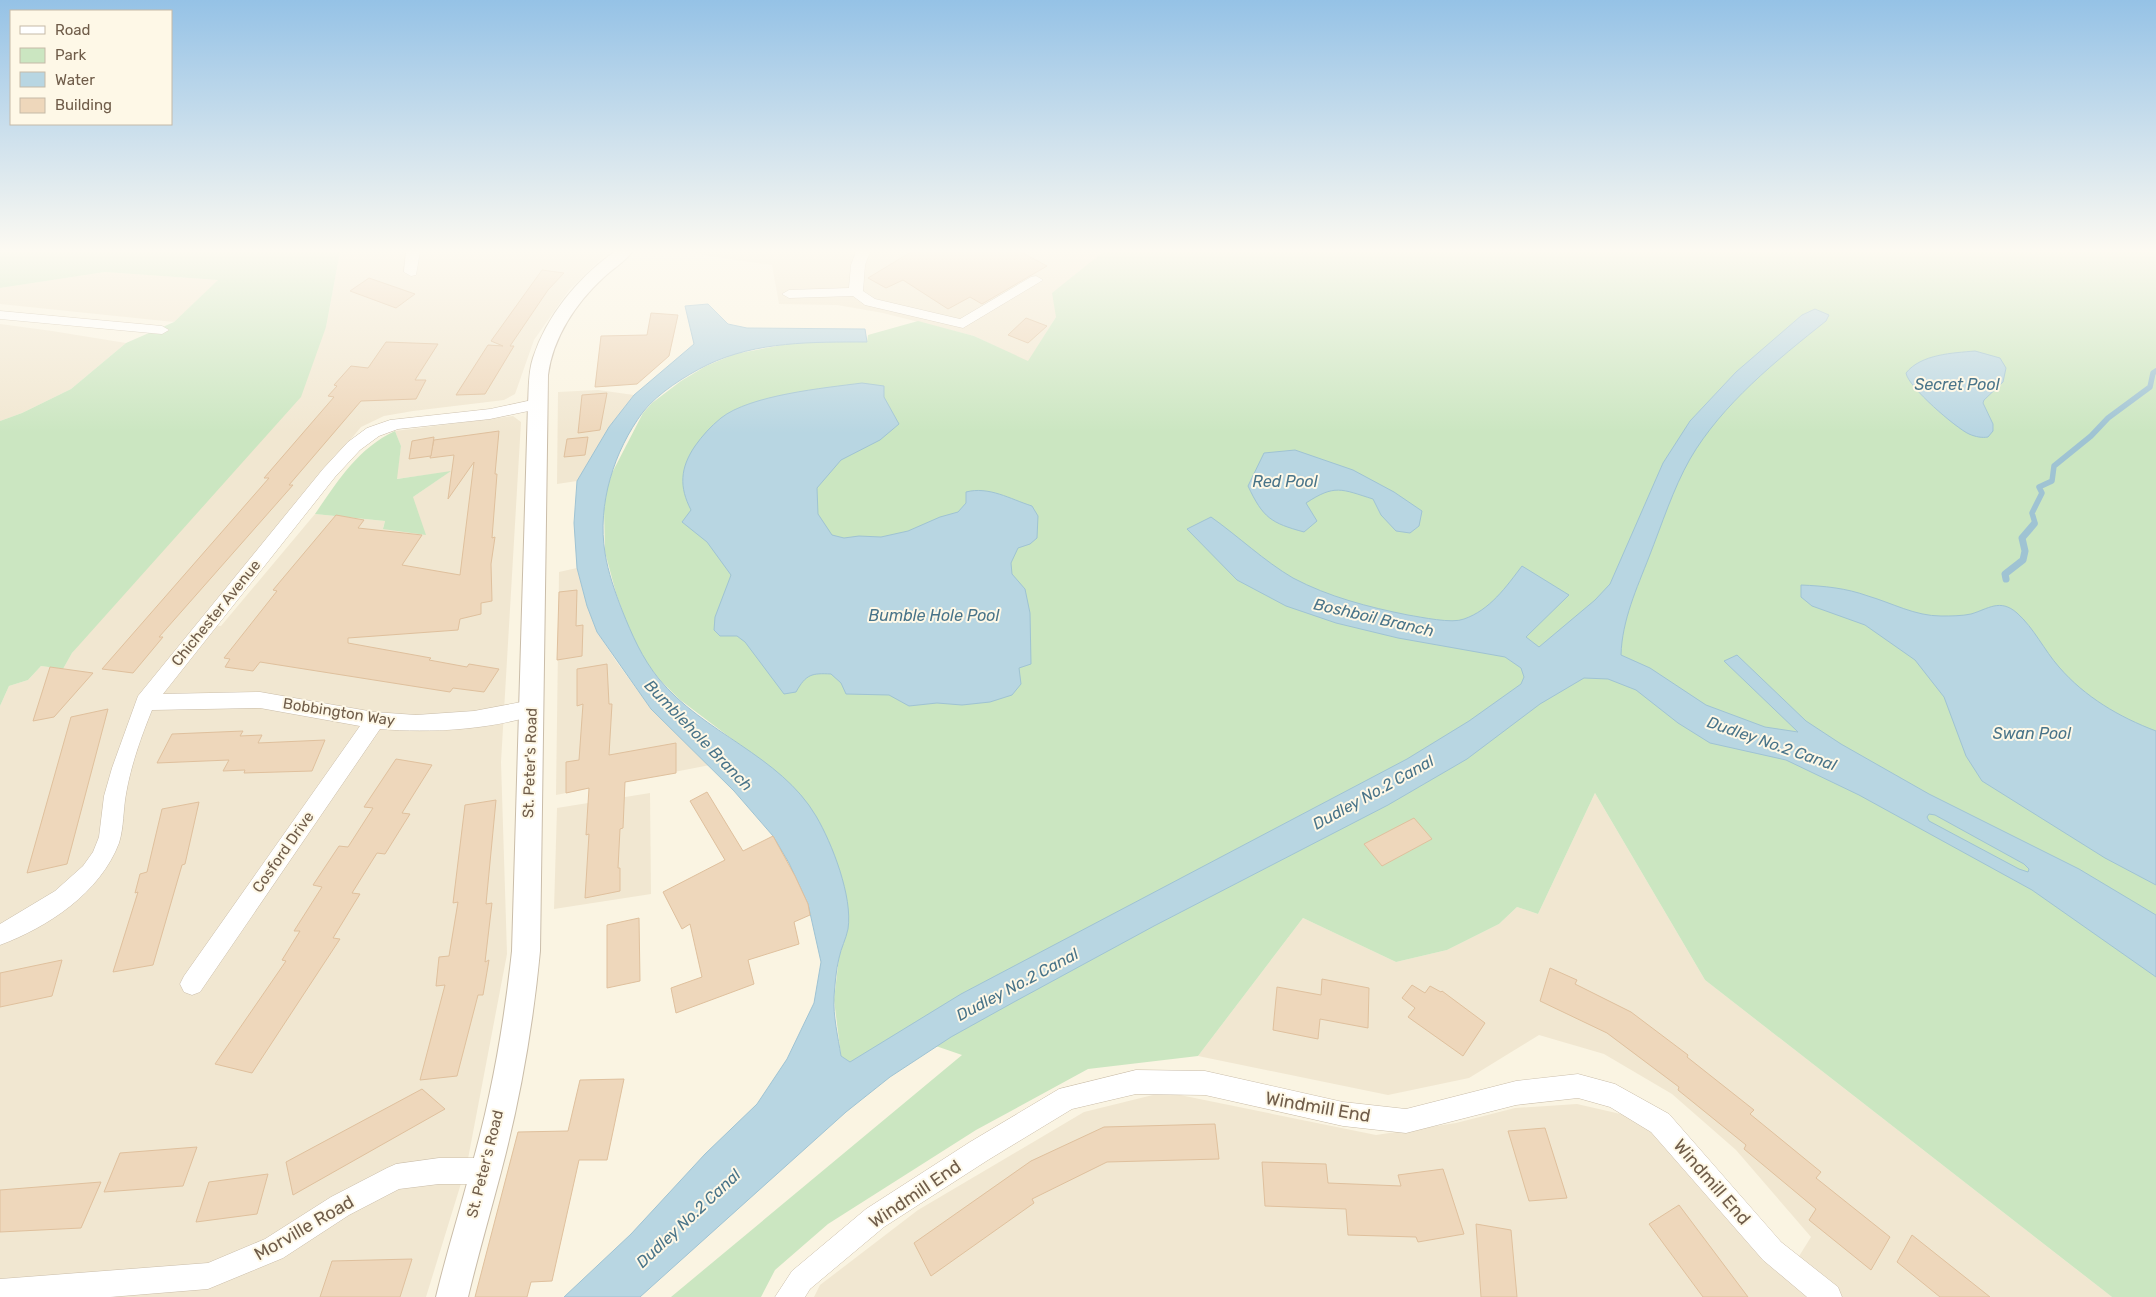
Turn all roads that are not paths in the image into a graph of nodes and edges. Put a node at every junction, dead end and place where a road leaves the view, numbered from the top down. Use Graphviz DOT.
graph roads {
  1 [pos="566,313"];
  2 [pos="915,313"];
  3 [pos="978,313"];
  4 [pos="0,315"];
  5 [pos="162,330"];
  6 [pos="537,404"];
  7 [pos="145,702"];
  8 [pos="532,708"];
  9 [pos="375,720"];
  10 [pos="0,935"];
  11 [pos="192,984"];
  12 [pos="486,1171"];
  13 [pos="0,1292"];
  14 [pos="452,1297"];
  15 [pos="789,1297"];
  16 [pos="1828,1297"];
  1 -- 6 [label="street, St. Peter's Road"];
  2 -- 3 [label="street"];
  4 -- 5 [label="street"];
  6 -- 7 [label="street, Chichester Avenue"];
  6 -- 8 [label="street, St. Peter's Road"];
  7 -- 9 [label="street, Bobbington Way"];
  7 -- 10 [label="street, Chichester Avenue"];
  8 -- 9 [label="street, Bobbington Way"];
  8 -- 12 [label="street, St. Peter's Road"];
  9 -- 11 [label="street, Cosford Drive"];
  12 -- 13 [label="street, Morville Road"];
  12 -- 14 [label="street, St. Peter's Road"];
  15 -- 16 [label="street, Windmill End"];
}
